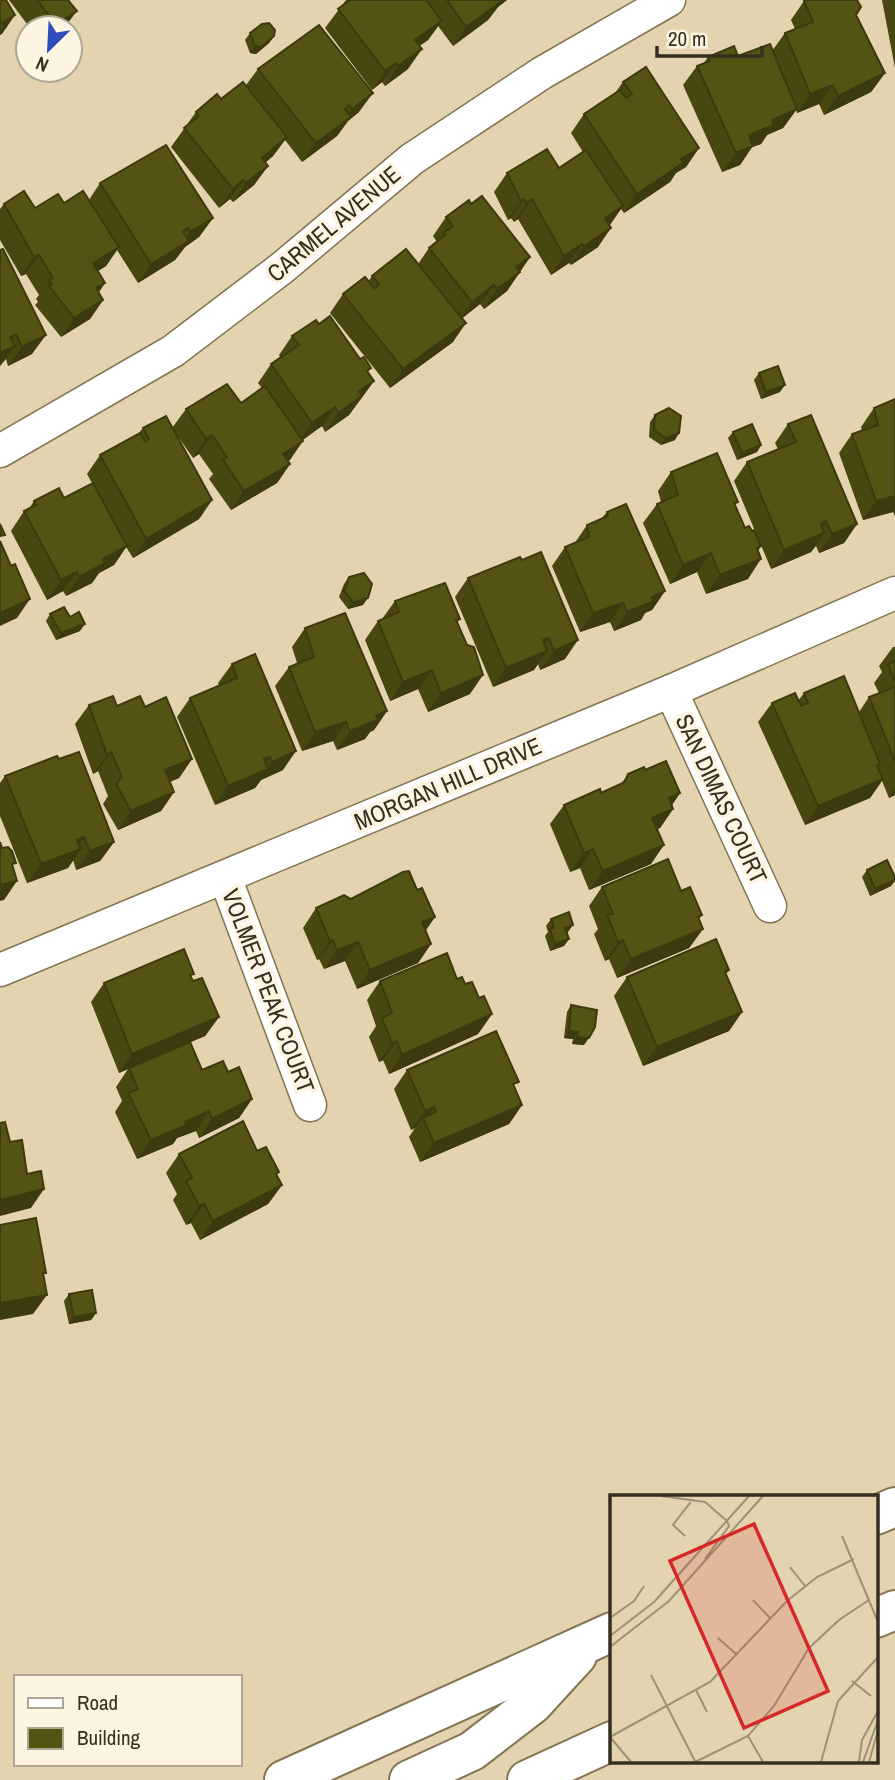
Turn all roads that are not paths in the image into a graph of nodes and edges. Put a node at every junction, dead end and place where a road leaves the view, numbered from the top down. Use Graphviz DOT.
graph roads {
  1 [pos="669,0"];
  2 [pos="0,451"];
  3 [pos="895,593"];
  4 [pos="671,691"];
  5 [pos="225,877"];
  6 [pos="770,906"];
  7 [pos="0,970"];
  8 [pos="310,1105"];
  9 [pos="895,1507"];
  10 [pos="878,1514"];
  11 [pos="895,1610"];
  12 [pos="878,1617"];
  13 [pos="601,1637"];
  14 [pos="610,1741"];
  15 [pos="284,1780"];
  16 [pos="409,1780"];
  17 [pos="527,1780"];
  1 -- 2 [label="street, CARMEL AVENUE"];
  3 -- 4 [label="street, MORGAN HILL DRIVE"];
  4 -- 5 [label="street, MORGAN HILL DRIVE"];
  4 -- 6 [label="street, SAN DIMAS COURT"];
  5 -- 7 [label="street, MORGAN HILL DRIVE"];
  5 -- 8 [label="street, VOLMER PEAK COURT"];
  9 -- 10 [label="main road"];
  11 -- 12 [label="main road"];
  13 -- 15 [label="main road"];
  13 -- 16 [label="main road"];
  14 -- 17 [label="main road"];
}
